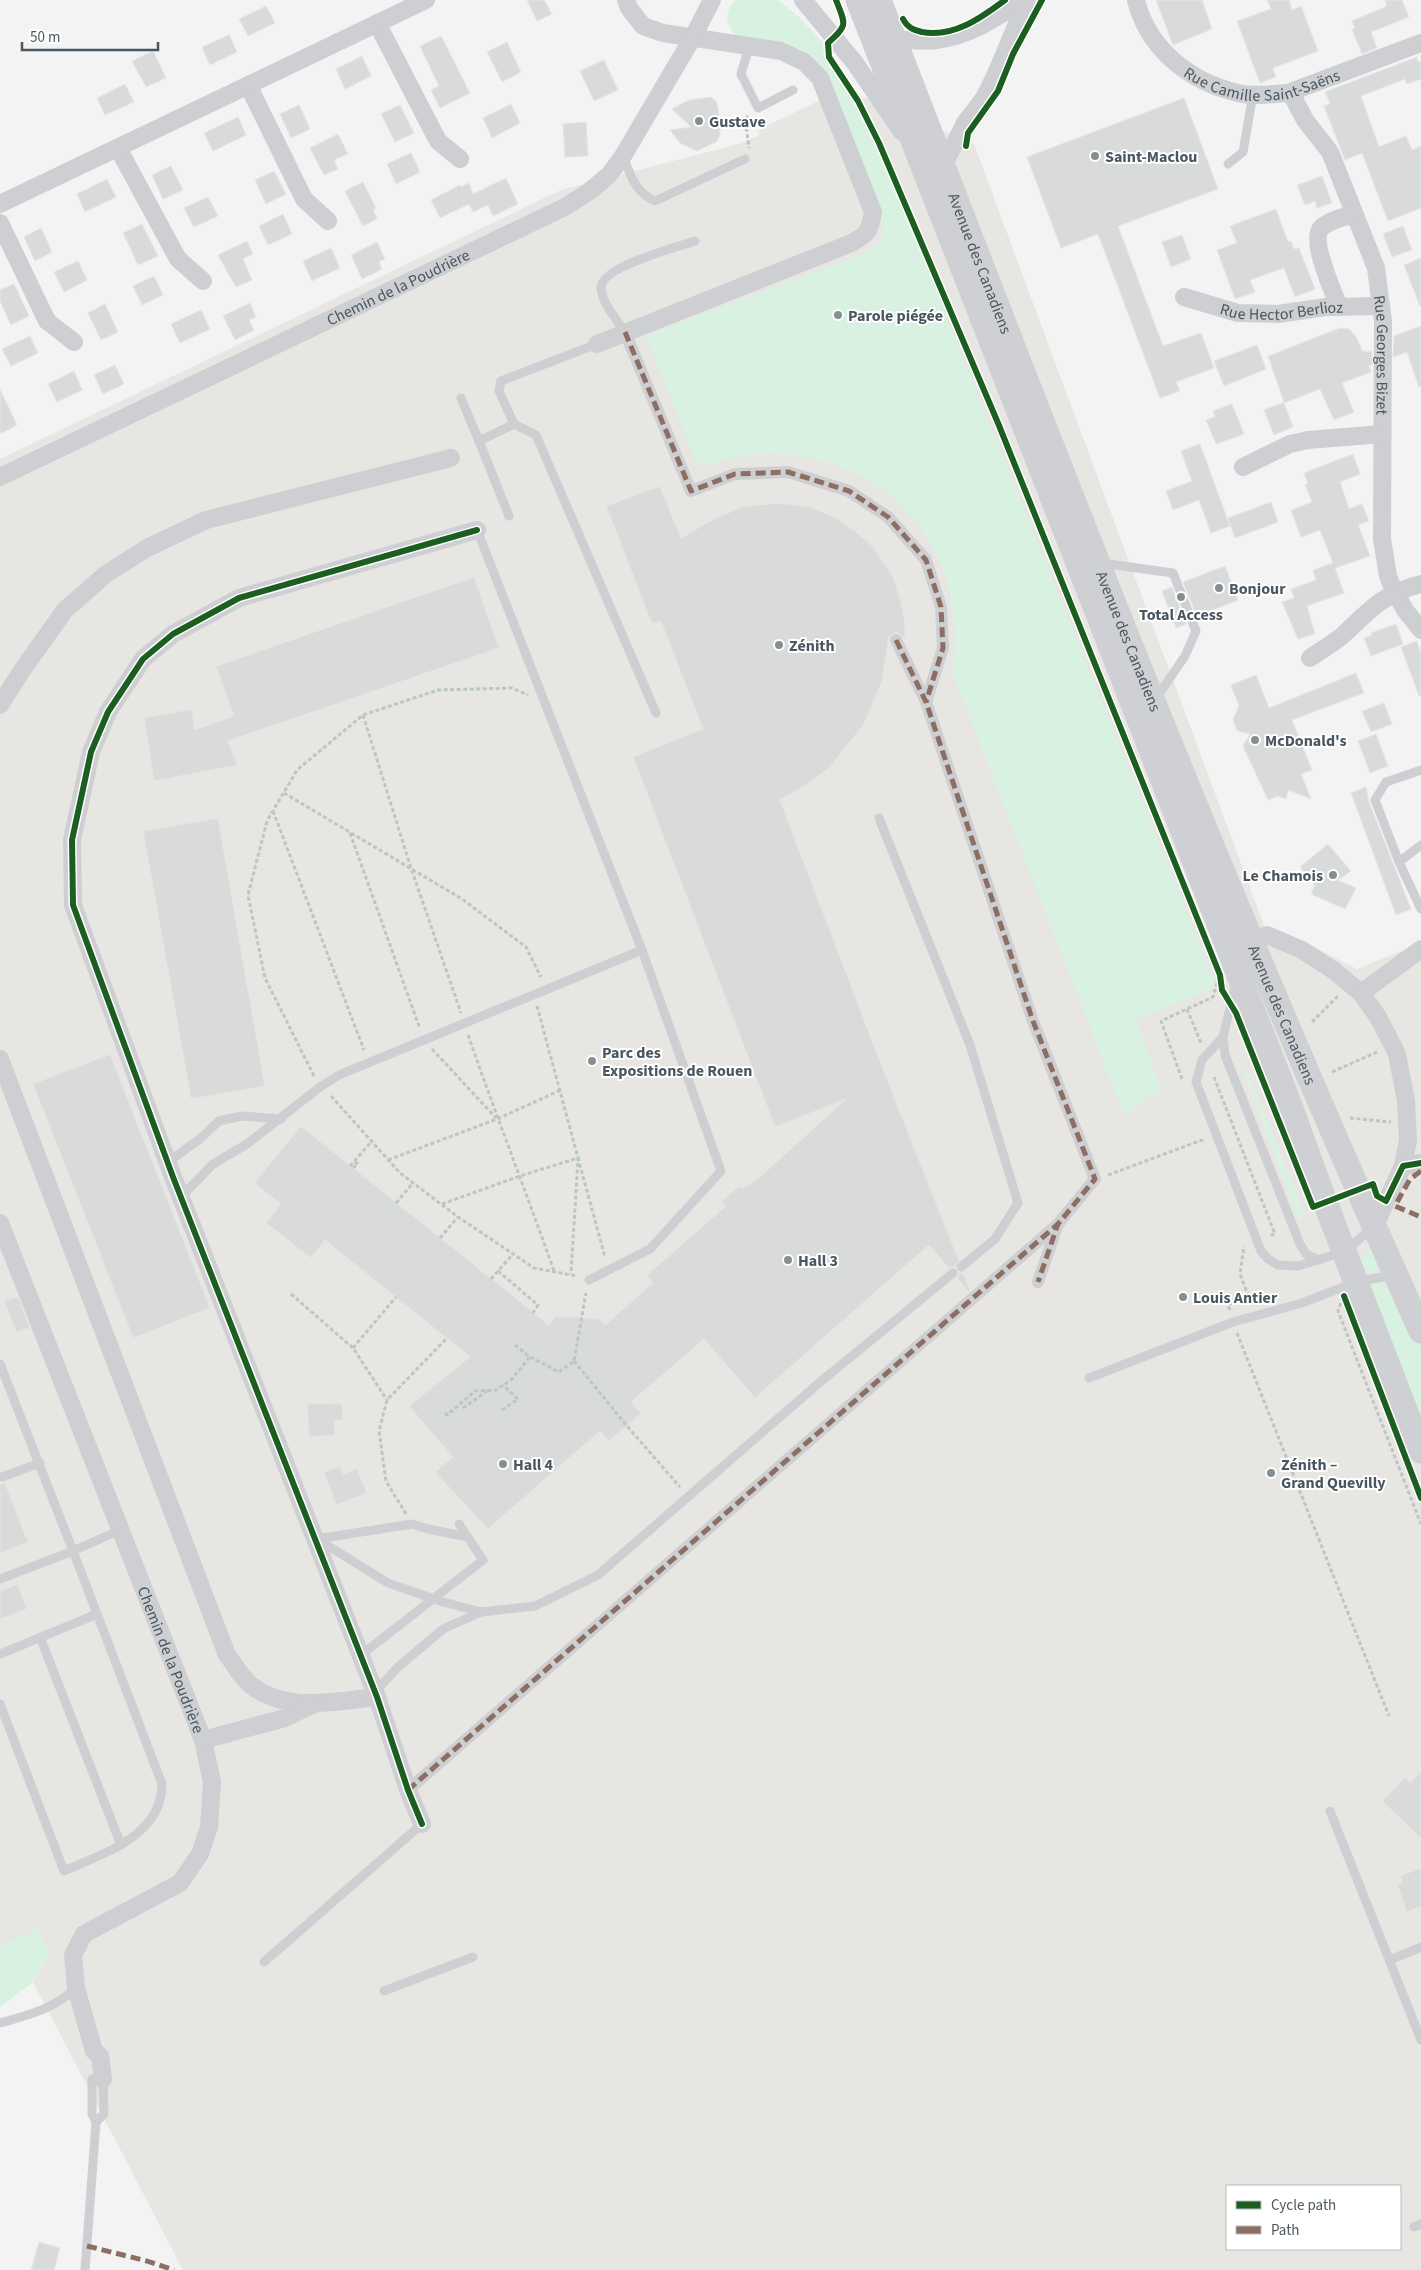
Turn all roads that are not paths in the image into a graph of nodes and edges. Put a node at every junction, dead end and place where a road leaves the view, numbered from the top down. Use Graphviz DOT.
graph roads {
  1 [pos="426,0"];
  2 [pos="626,0"];
  3 [pos="712,0"];
  4 [pos="803,0"];
  5 [pos="858,0"];
  6 [pos="879,0"];
  7 [pos="1023,0"];
  8 [pos="1027,0"];
  9 [pos="1136,0"];
  10 [pos="377,24"];
  11 [pos="692,38"];
  12 [pos="894,40"];
  13 [pos="1421,43"];
  14 [pos="749,47"];
  15 [pos="248,85"];
  16 [pos="793,90"];
  17 [pos="1288,93"];
  18 [pos="1253,94"];
  19 [pos="118,148"];
  20 [pos="917,154"];
  21 [pos="623,156"];
  22 [pos="460,159"];
  23 [pos="745,159"];
  24 [pos="1228,164"];
  25 [pos="943,166"];
  26 [pos="0,204"];
  27 [pos="1354,214"];
  28 [pos="328,221"];
  29 [pos="0,223"];
  30 [pos="695,241"];
  31 [pos="203,281"];
  32 [pos="1184,297"];
  33 [pos="1381,306"];
  34 [pos="1339,307"];
  35 [pos="625,332"];
  36 [pos="74,342"];
  37 [pos="597,344"];
  38 [pos="461,398"];
  39 [pos="514,424"];
  40 [pos="1382,434"];
  41 [pos="479,441"];
  42 [pos="450,458"];
  43 [pos="1243,467"];
  44 [pos="0,477"];
  45 [pos="510,516"];
  46 [pos="477,530"];
  47 [pos="1097,562"];
  48 [pos="1421,584"];
  49 [pos="1395,592"];
  50 [pos="1421,630"];
  51 [pos="896,640"];
  52 [pos="1310,658"];
  53 [pos="926,702"];
  54 [pos="1153,702"];
  55 [pos="0,705"];
  56 [pos="656,713"];
  57 [pos="1421,770"];
  58 [pos="879,818"];
  59 [pos="1421,845"];
  60 [pos="1399,862"];
  61 [pos="1421,909"];
  62 [pos="1253,942"];
  63 [pos="1421,949"];
  64 [pos="642,950"];
  65 [pos="1229,968"];
  66 [pos="1356,989"];
  67 [pos="1223,1037"];
  68 [pos="0,1059"];
  69 [pos="281,1119"];
  70 [pos="1407,1122"];
  71 [pos="1421,1136"];
  72 [pos="168,1162"];
  73 [pos="1421,1163"];
  74 [pos="1403,1166"];
  75 [pos="181,1197"];
  76 [pos="0,1223"];
  77 [pos="1058,1224"];
  78 [pos="1374,1227"];
  79 [pos="1344,1252"];
  80 [pos="1319,1260"];
  81 [pos="962,1267"];
  82 [pos="953,1273"];
  83 [pos="1396,1275"];
  84 [pos="589,1280"];
  85 [pos="1038,1282"];
  86 [pos="1350,1289"];
  87 [pos="1421,1331"];
  88 [pos="0,1364"];
  89 [pos="1089,1378"];
  90 [pos="1421,1451"];
  91 [pos="40,1463"];
  92 [pos="2,1477"];
  93 [pos="459,1524"];
  94 [pos="120,1530"];
  95 [pos="468,1536"];
  96 [pos="316,1539"];
  97 [pos="73,1551"];
  98 [pos="0,1579"];
  99 [pos="433,1598"];
  100 [pos="481,1612"];
  101 [pos="97,1614"];
  102 [pos="40,1637"];
  103 [pos="0,1654"];
  104 [pos="361,1655"];
  105 [pos="376,1694"];
  106 [pos="0,1704"];
  107 [pos="314,1704"];
  108 [pos="203,1740"];
  109 [pos="408,1790"];
  110 [pos="1330,1811"];
  111 [pos="422,1824"];
  112 [pos="121,1845"];
  113 [pos="1421,1947"];
  114 [pos="473,1957"];
  115 [pos="1390,1960"];
  116 [pos="264,1962"];
  117 [pos="76,1988"];
  118 [pos="384,1991"];
  119 [pos="0,2024"];
  120 [pos="1420,2038"];
  121 [pos="97,2079"];
  122 [pos="85,2270"];
  1 -- 10 [label="street"];
  2 -- 11 [label="street"];
  3 -- 11 [label="street, Chemin de la Poudrière"];
  4 -- 20 [label="street"];
  5 -- 20 [label="main road, Avenue des Canadiens"];
  6 -- 12 [label="main road, Avenue des Canadiens"];
  7 -- 12 [label="street"];
  8 -- 25 [label="street"];
  9 -- 18 [label="street, Rue Camille Saint-Saëns"];
  10 -- 15 [label="street"];
  10 -- 22 [label="street"];
  11 -- 14 [label="street"];
  11 -- 21 [label="street, Chemin de la Poudrière"];
  12 -- 25 [label="main road, Avenue des Canadiens"];
  13 -- 17 [label="street, Rue Camille Saint-Saëns"];
  14 -- 16 [label="lane"];
  14 -- 35 [label="street"];
  15 -- 19 [label="street"];
  15 -- 28 [label="street"];
  17 -- 18 [label="street, Rue Camille Saint-Saëns"];
  17 -- 27 [label="street, Rue Georges Bizet"];
  18 -- 24 [label="lane"];
  19 -- 26 [label="street"];
  19 -- 31 [label="street"];
  20 -- 65 [label="main road, Avenue des Canadiens"];
  21 -- 23 [label="lane"];
  21 -- 44 [label="street, Chemin de la Poudrière"];
  25 -- 47 [label="main road, Avenue des Canadiens"];
  27 -- 33 [label="street, Rue Georges Bizet"];
  27 -- 34 [label="street"];
  29 -- 36 [label="street"];
  30 -- 35 [label="lane"];
  32 -- 34 [label="street, Rue Hector Berlioz"];
  33 -- 34 [label="street, Rue Hector Berlioz"];
  33 -- 40 [label="street, Rue Georges Bizet"];
  35 -- 37 [label="street"];
  35 -- 53 [label="street"];
  37 -- 39 [label="lane"];
  38 -- 41 [label="lane"];
  39 -- 41 [label="lane"];
  39 -- 56 [label="lane"];
  40 -- 43 [label="street"];
  40 -- 49 [label="street, Rue Georges Bizet"];
  41 -- 45 [label="lane"];
  42 -- 55 [label="street"];
  46 -- 64 [label="lane"];
  46 -- 72 [label="street"];
  47 -- 54 [label="main road, Avenue des Canadiens"];
  47 -- 54 [label="lane"];
  48 -- 49 [label="street"];
  49 -- 50 [label="street, Rue Georges Bizet"];
  49 -- 52 [label="street"];
  51 -- 53 [label="street"];
  53 -- 77 [label="street"];
  54 -- 62 [label="main road, Avenue des Canadiens"];
  57 -- 60 [label="lane"];
  58 -- 81 [label="lane"];
  59 -- 60 [label="lane"];
  60 -- 61 [label="lane"];
  62 -- 65 [label="street"];
  62 -- 66 [label="street"];
  62 -- 78 [label="main road, Avenue des Canadiens"];
  63 -- 66 [label="street"];
  64 -- 69 [label="lane"];
  64 -- 84 [label="lane"];
  65 -- 67 [label="lane"];
  65 -- 79 [label="main road, Avenue des Canadiens"];
  66 -- 70 [label="street"];
  67 -- 80 [label="lane"];
  67 -- 80 [label="lane"];
  68 -- 107 [label="street"];
  69 -- 72 [label="lane"];
  69 -- 75 [label="lane"];
  70 -- 71 [label="street"];
  70 -- 74 [label="street"];
  72 -- 75 [label="street"];
  73 -- 74 [label="street"];
  74 -- 78 [label="street"];
  75 -- 96 [label="street"];
  76 -- 94 [label="street, Chemin de la Poudrière"];
  77 -- 85 [label="street"];
  77 -- 109 [label="street"];
  78 -- 79 [label="lane"];
  78 -- 83 [label="main road, Avenue des Canadiens"];
  79 -- 80 [label="lane"];
  79 -- 86 [label="main road, Avenue des Canadiens"];
  82 -- 100 [label="lane"];
  83 -- 86 [label="lane"];
  83 -- 87 [label="main road, Avenue des Canadiens"];
  86 -- 89 [label="lane"];
  86 -- 90 [label="main road, Avenue des Canadiens"];
  88 -- 91 [label="lane"];
  91 -- 92 [label="lane"];
  91 -- 97 [label="lane"];
  93 -- 95 [label="lane"];
  94 -- 97 [label="lane"];
  94 -- 108 [label="street, Chemin de la Poudrière"];
  95 -- 96 [label="lane"];
  95 -- 99 [label="lane"];
  96 -- 99 [label="lane"];
  96 -- 104 [label="street"];
  97 -- 98 [label="lane"];
  97 -- 101 [label="lane"];
  99 -- 100 [label="lane"];
  99 -- 104 [label="lane"];
  100 -- 105 [label="lane"];
  101 -- 102 [label="lane"];
  101 -- 112 [label="lane"];
  102 -- 103 [label="lane"];
  102 -- 112 [label="lane"];
  104 -- 105 [label="street"];
  105 -- 107 [label="street"];
  105 -- 109 [label="street"];
  106 -- 112 [label="lane"];
  107 -- 108 [label="street"];
  108 -- 117 [label="street, Chemin de la Poudrière"];
  109 -- 111 [label="street"];
  110 -- 115 [label="lane"];
  111 -- 116 [label="lane"];
  113 -- 115 [label="lane"];
  114 -- 118 [label="lane"];
  115 -- 120 [label="lane"];
  117 -- 119 [label="lane"];
  117 -- 121 [label="street, Chemin de la Poudrière"];
  121 -- 122 [label="lane"];
}
